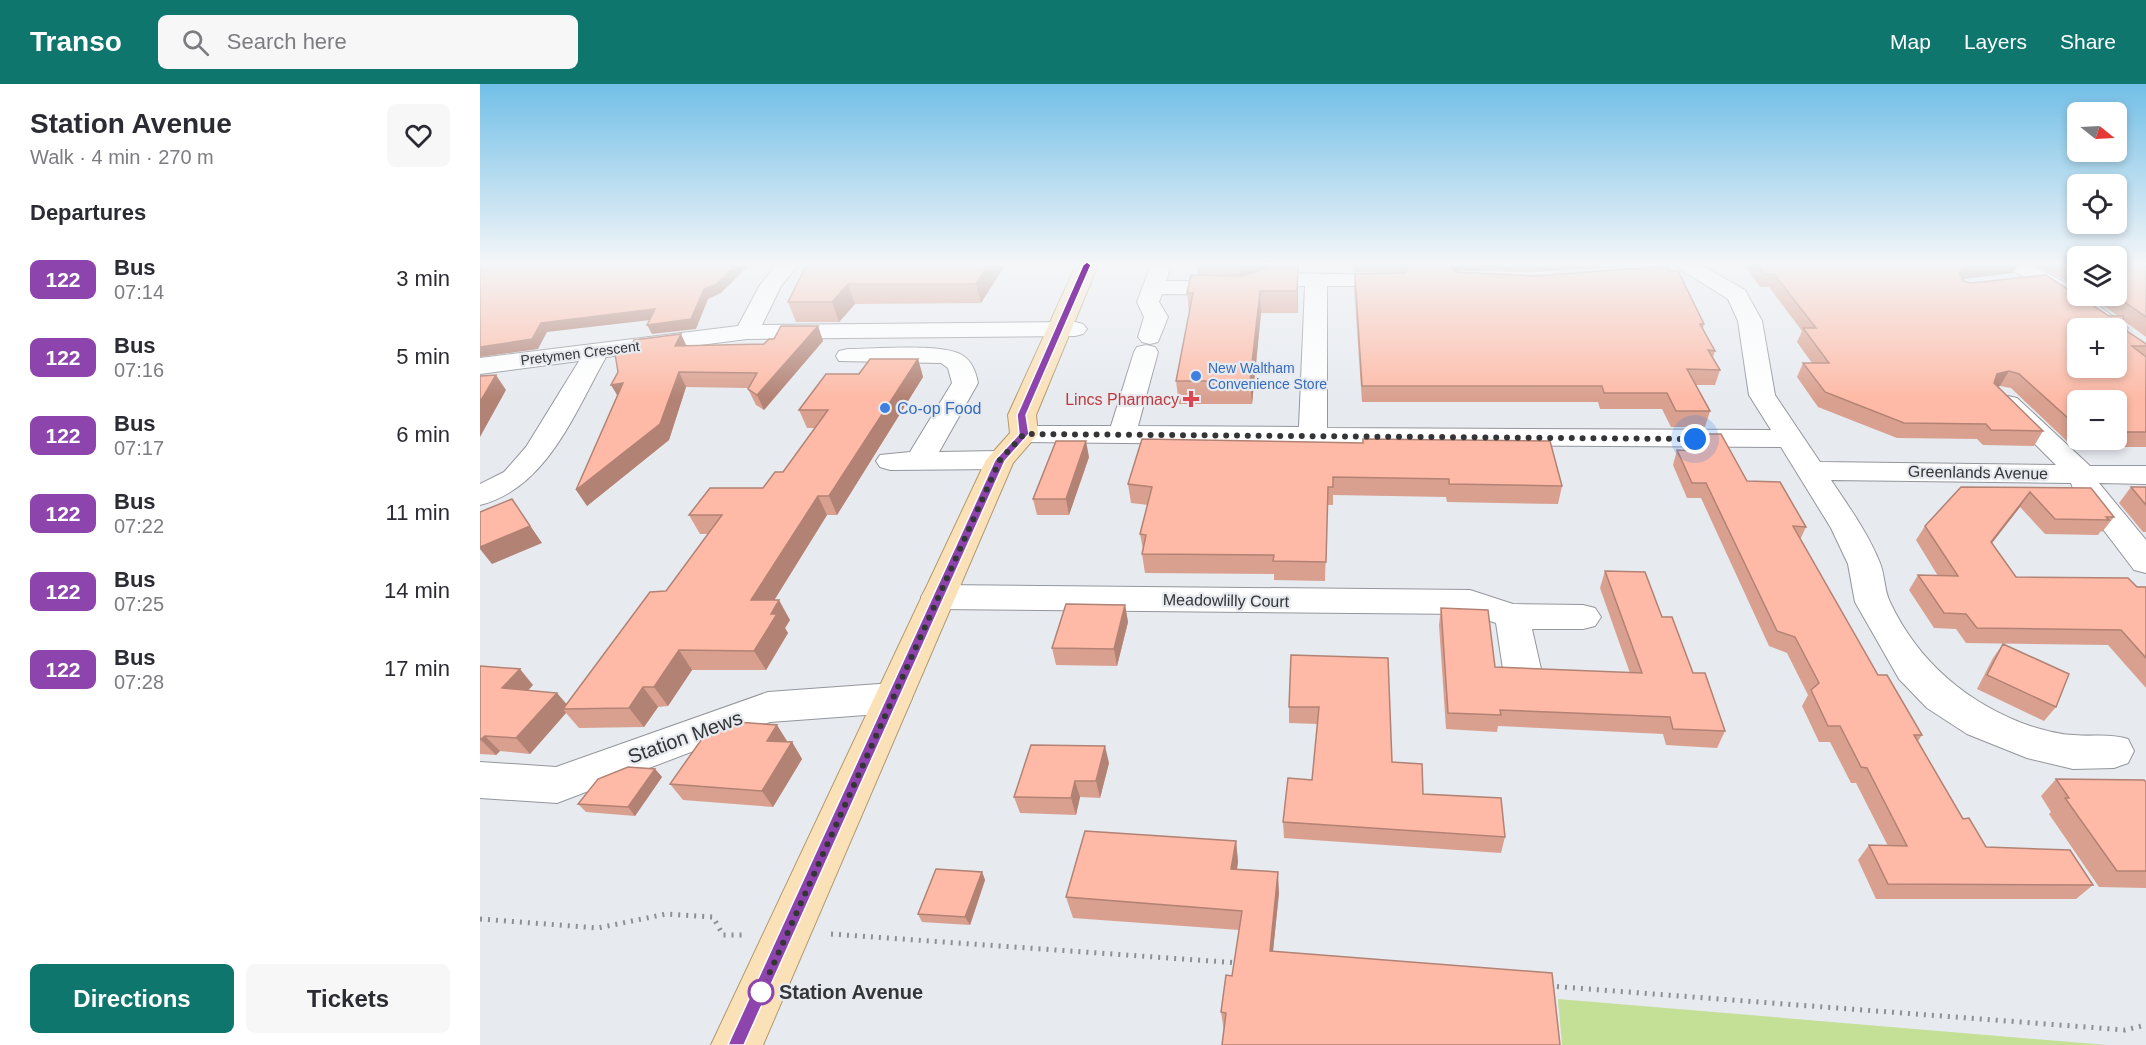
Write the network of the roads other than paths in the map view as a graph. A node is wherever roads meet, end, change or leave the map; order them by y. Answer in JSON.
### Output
{"nodes":[{"id":1,"x":758,"y":310,"type":"edge"},
{"id":2,"x":1072,"y":310,"type":"edge"},
{"id":3,"x":1152,"y":310,"type":"edge"},
{"id":4,"x":1315,"y":310,"type":"edge"},
{"id":5,"x":1744,"y":310,"type":"edge"},
{"id":6,"x":1066,"y":329,"type":"junction"},
{"id":7,"x":868,"y":331,"type":"junction"},
{"id":8,"x":747,"y":332,"type":"junction"},
{"id":9,"x":597,"y":351,"type":"junction"},
{"id":10,"x":480,"y":366,"type":"edge"},
{"id":11,"x":2000,"y":396,"type":"edge"},
{"id":12,"x":1024,"y":434,"type":"junction"},
{"id":13,"x":1122,"y":435,"type":"junction"},
{"id":14,"x":1313,"y":436,"type":"junction"},
{"id":15,"x":1791,"y":440,"type":"junction"},
{"id":16,"x":919,"y":460,"type":"junction"},
{"id":17,"x":1000,"y":460,"type":"junction"},
{"id":18,"x":890,"y":461,"type":"dead end"},
{"id":19,"x":1810,"y":471,"type":"junction"},
{"id":20,"x":2079,"y":474,"type":"junction"},
{"id":21,"x":2146,"y":475,"type":"edge"},
{"id":22,"x":480,"y":496,"type":"edge"},
{"id":23,"x":2146,"y":562,"type":"edge"},
{"id":24,"x":938,"y":597,"type":"junction"},
{"id":25,"x":1512,"y":616,"type":"junction"},
{"id":26,"x":1583,"y":617,"type":"dead end"},
{"id":27,"x":1522,"y":669,"type":"edge"},
{"id":28,"x":893,"y":698,"type":"junction"},
{"id":29,"x":2114,"y":751,"type":"dead end"},
{"id":30,"x":480,"y":780,"type":"edge"},
{"id":31,"x":737,"y":1045,"type":"edge"}],
"edges":[{"from":1,"to":8,"type":"street"},
{"from":2,"to":6,"type":"main road"},
{"from":3,"to":13,"type":"street"},
{"from":4,"to":14,"type":"street"},
{"from":5,"to":15,"type":"street"},
{"from":6,"to":7,"type":"street","name":"Pretymen Crescent"},
{"from":6,"to":12,"type":"main road"},
{"from":7,"to":8,"type":"street","name":"Pretymen Crescent"},
{"from":7,"to":16,"type":"street"},
{"from":8,"to":9,"type":"street","name":"Pretymen Crescent"},
{"from":9,"to":10,"type":"street","name":"Pretymen Crescent"},
{"from":9,"to":22,"type":"street"},
{"from":11,"to":20,"type":"street"},
{"from":12,"to":13,"type":"street"},
{"from":12,"to":17,"type":"main road"},
{"from":13,"to":14,"type":"street"},
{"from":14,"to":15,"type":"street"},
{"from":15,"to":19,"type":"street"},
{"from":16,"to":17,"type":"street"},
{"from":16,"to":18,"type":"street"},
{"from":17,"to":24,"type":"main road"},
{"from":19,"to":20,"type":"street","name":"Greenlands Avenue"},
{"from":19,"to":29,"type":"street"},
{"from":20,"to":21,"type":"street","name":"Greenlands Avenue"},
{"from":20,"to":23,"type":"street"},
{"from":24,"to":25,"type":"street","name":"Meadowlilly Court"},
{"from":24,"to":28,"type":"main road"},
{"from":25,"to":26,"type":"street","name":"Meadowlilly Court"},
{"from":25,"to":27,"type":"street"},
{"from":28,"to":30,"type":"street","name":"Station Mews"},
{"from":28,"to":31,"type":"main road"}]}
